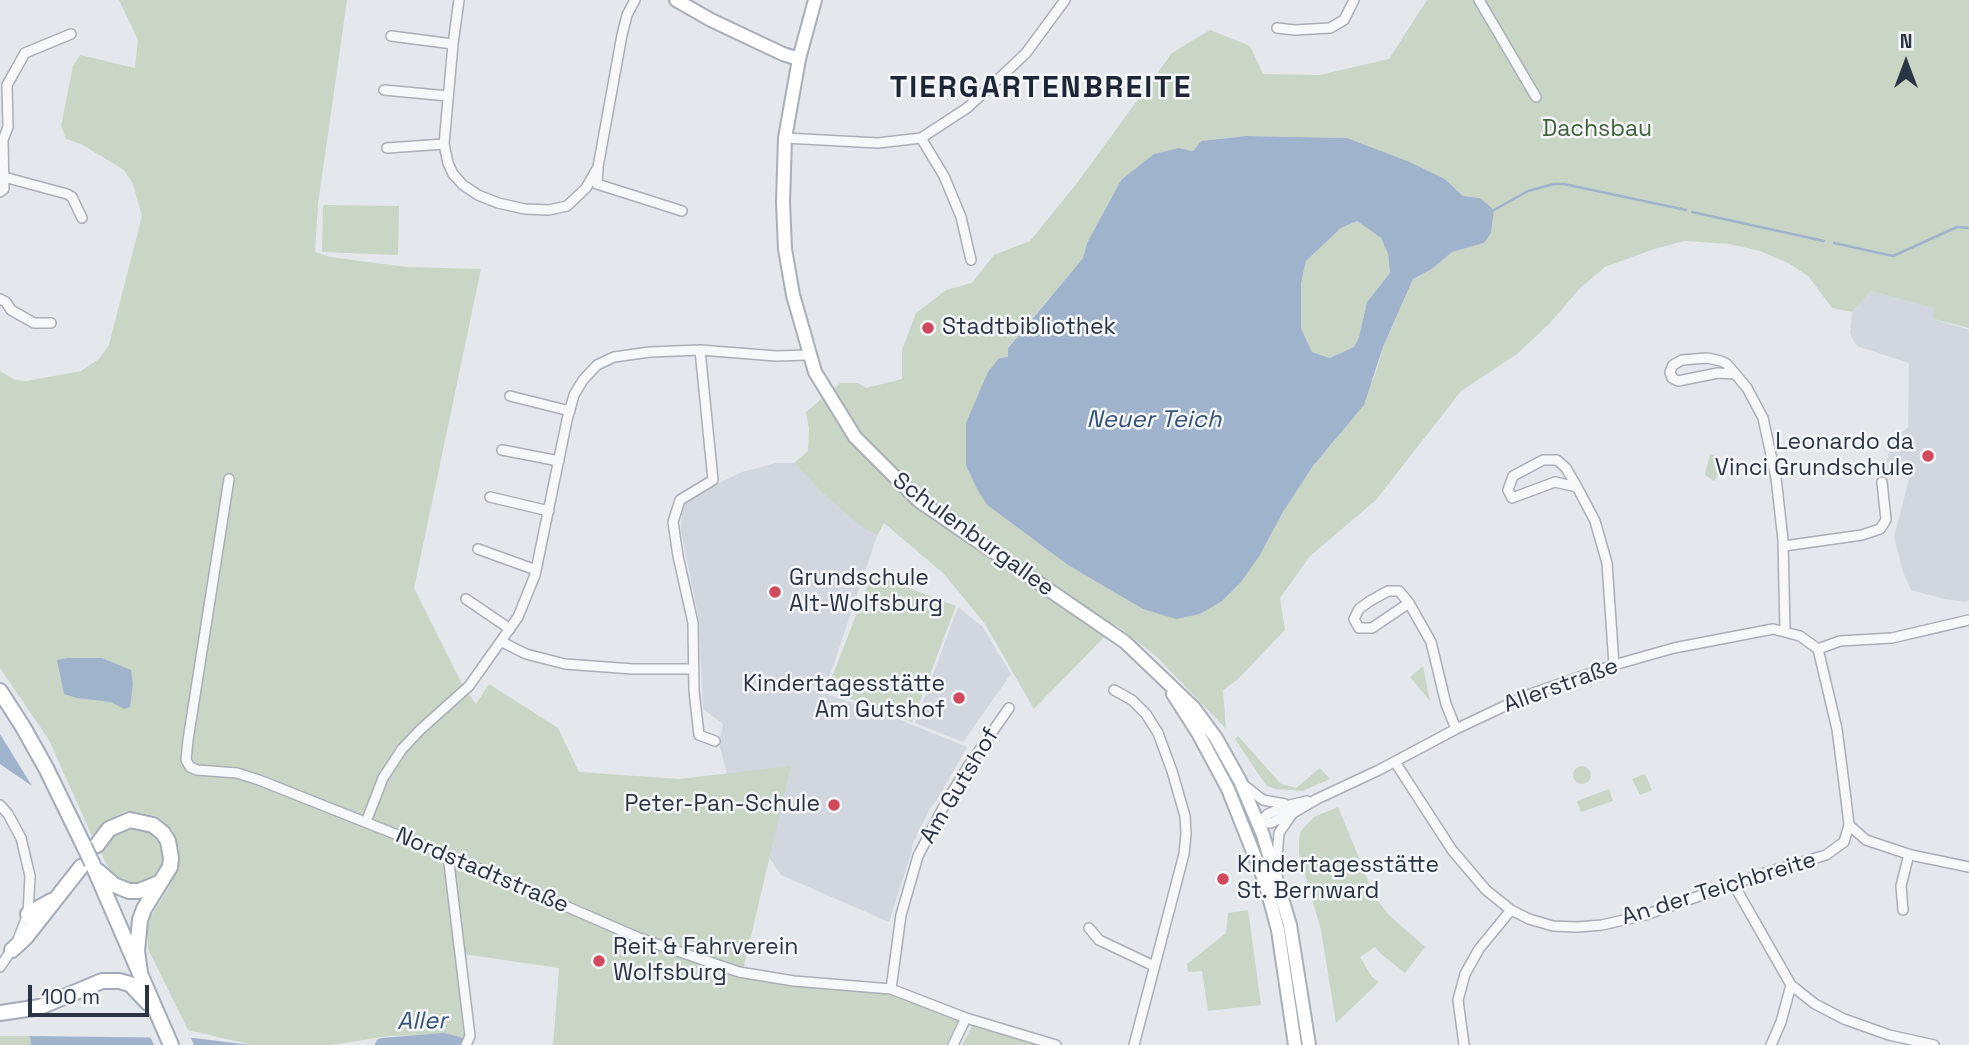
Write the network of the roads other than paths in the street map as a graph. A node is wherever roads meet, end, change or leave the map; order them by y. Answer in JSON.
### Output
{"nodes":[{"id":1,"x":459,"y":0,"type":"edge"},
{"id":2,"x":635,"y":0,"type":"edge"},
{"id":3,"x":676,"y":0,"type":"edge"},
{"id":4,"x":815,"y":0,"type":"edge"},
{"id":5,"x":1065,"y":0,"type":"edge"},
{"id":6,"x":1354,"y":0,"type":"edge"},
{"id":7,"x":1479,"y":0,"type":"edge"},
{"id":8,"x":1277,"y":28,"type":"dead end"},
{"id":9,"x":71,"y":34,"type":"dead end"},
{"id":10,"x":391,"y":36,"type":"dead end"},
{"id":11,"x":453,"y":44,"type":"junction"},
{"id":12,"x":799,"y":59,"type":"junction"},
{"id":13,"x":4,"y":84,"type":"edge"},
{"id":14,"x":384,"y":90,"type":"dead end"},
{"id":15,"x":448,"y":96,"type":"junction"},
{"id":16,"x":1536,"y":97,"type":"dead end"},
{"id":17,"x":785,"y":138,"type":"junction"},
{"id":18,"x":921,"y":138,"type":"junction"},
{"id":19,"x":444,"y":144,"type":"junction"},
{"id":20,"x":387,"y":148,"type":"dead end"},
{"id":21,"x":598,"y":167,"type":"junction"},
{"id":22,"x":4,"y":177,"type":"junction"},
{"id":23,"x":0,"y":192,"type":"edge"},
{"id":24,"x":682,"y":211,"type":"dead end"},
{"id":25,"x":82,"y":218,"type":"dead end"},
{"id":26,"x":971,"y":260,"type":"dead end"},
{"id":27,"x":0,"y":299,"type":"edge"},
{"id":28,"x":51,"y":323,"type":"dead end"},
{"id":29,"x":700,"y":350,"type":"junction"},
{"id":30,"x":809,"y":355,"type":"junction"},
{"id":31,"x":1734,"y":374,"type":"junction"},
{"id":32,"x":510,"y":396,"type":"dead end"},
{"id":33,"x":570,"y":411,"type":"junction"},
{"id":34,"x":502,"y":450,"type":"dead end"},
{"id":35,"x":559,"y":461,"type":"junction"},
{"id":36,"x":229,"y":479,"type":"dead end"},
{"id":37,"x":1882,"y":482,"type":"dead end"},
{"id":38,"x":1577,"y":487,"type":"junction"},
{"id":39,"x":490,"y":497,"type":"dead end"},
{"id":40,"x":550,"y":511,"type":"junction"},
{"id":41,"x":1784,"y":546,"type":"junction"},
{"id":42,"x":478,"y":550,"type":"dead end"},
{"id":43,"x":536,"y":570,"type":"junction"},
{"id":44,"x":466,"y":599,"type":"dead end"},
{"id":45,"x":1409,"y":603,"type":"junction"},
{"id":46,"x":1965,"y":621,"type":"edge"},
{"id":47,"x":510,"y":629,"type":"junction"},
{"id":48,"x":1785,"y":631,"type":"junction"},
{"id":49,"x":502,"y":642,"type":"junction"},
{"id":50,"x":1818,"y":649,"type":"junction"},
{"id":51,"x":1614,"y":665,"type":"junction"},
{"id":52,"x":693,"y":669,"type":"junction"},
{"id":53,"x":1159,"y":673,"type":"junction"},
{"id":54,"x":1114,"y":690,"type":"dead end"},
{"id":55,"x":0,"y":691,"type":"edge"},
{"id":56,"x":1009,"y":708,"type":"dead end"},
{"id":57,"x":1456,"y":730,"type":"junction"},
{"id":58,"x":715,"y":741,"type":"dead end"},
{"id":59,"x":1395,"y":762,"type":"junction"},
{"id":60,"x":1240,"y":781,"type":"junction"},
{"id":61,"x":0,"y":805,"type":"edge"},
{"id":62,"x":1292,"y":809,"type":"junction"},
{"id":63,"x":366,"y":822,"type":"junction"},
{"id":64,"x":1259,"y":823,"type":"junction"},
{"id":65,"x":1849,"y":825,"type":"junction"},
{"id":66,"x":1245,"y":828,"type":"junction"},
{"id":67,"x":91,"y":846,"type":"junction"},
{"id":68,"x":1909,"y":854,"type":"junction"},
{"id":69,"x":448,"y":855,"type":"junction"},
{"id":70,"x":86,"y":865,"type":"junction"},
{"id":71,"x":1969,"y":867,"type":"edge"},
{"id":72,"x":1276,"y":873,"type":"junction"},
{"id":73,"x":159,"y":883,"type":"junction"},
{"id":74,"x":1734,"y":885,"type":"junction"},
{"id":75,"x":62,"y":890,"type":"junction"},
{"id":76,"x":1511,"y":910,"type":"junction"},
{"id":77,"x":1903,"y":910,"type":"dead end"},
{"id":78,"x":28,"y":914,"type":"junction"},
{"id":79,"x":1089,"y":928,"type":"dead end"},
{"id":80,"x":12,"y":950,"type":"junction"},
{"id":81,"x":1154,"y":966,"type":"junction"},
{"id":82,"x":0,"y":967,"type":"edge"},
{"id":83,"x":141,"y":973,"type":"junction"},
{"id":84,"x":1791,"y":985,"type":"junction"},
{"id":85,"x":891,"y":989,"type":"junction"},
{"id":86,"x":0,"y":1013,"type":"edge"},
{"id":87,"x":158,"y":1014,"type":"junction"},
{"id":88,"x":966,"y":1018,"type":"junction"},
{"id":89,"x":468,"y":1040,"type":"edge"},
{"id":90,"x":171,"y":1045,"type":"edge"},
{"id":91,"x":953,"y":1045,"type":"edge"},
{"id":92,"x":1056,"y":1045,"type":"edge"},
{"id":93,"x":1134,"y":1045,"type":"edge"},
{"id":94,"x":1295,"y":1045,"type":"edge"},
{"id":95,"x":1309,"y":1045,"type":"edge"},
{"id":96,"x":1464,"y":1045,"type":"edge"},
{"id":97,"x":1771,"y":1045,"type":"edge"},
{"id":98,"x":1934,"y":1045,"type":"edge"}],
"edges":[{"from":1,"to":11,"type":"street"},
{"from":2,"to":21,"type":"street"},
{"from":3,"to":12,"type":"street"},
{"from":4,"to":12,"type":"street","name":"Schulenburgallee"},
{"from":5,"to":18,"type":"street"},
{"from":6,"to":8,"type":"street"},
{"from":7,"to":16,"type":"street"},
{"from":9,"to":13,"type":"street"},
{"from":10,"to":11,"type":"street"},
{"from":11,"to":15,"type":"street"},
{"from":12,"to":17,"type":"street","name":"Schulenburgallee"},
{"from":13,"to":22,"type":"street"},
{"from":14,"to":15,"type":"street"},
{"from":15,"to":19,"type":"street"},
{"from":17,"to":18,"type":"street"},
{"from":17,"to":30,"type":"street","name":"Schulenburgallee"},
{"from":18,"to":26,"type":"street"},
{"from":19,"to":20,"type":"street"},
{"from":19,"to":21,"type":"street"},
{"from":21,"to":24,"type":"street"},
{"from":22,"to":23,"type":"street"},
{"from":22,"to":25,"type":"street"},
{"from":27,"to":28,"type":"street"},
{"from":29,"to":30,"type":"street"},
{"from":29,"to":33,"type":"street"},
{"from":29,"to":52,"type":"street"},
{"from":30,"to":53,"type":"street","name":"Schulenburgallee"},
{"from":31,"to":31,"type":"street"},
{"from":31,"to":41,"type":"street"},
{"from":32,"to":33,"type":"street"},
{"from":33,"to":35,"type":"street"},
{"from":34,"to":35,"type":"street"},
{"from":35,"to":40,"type":"street"},
{"from":36,"to":63,"type":"street","name":"Nordstadtstraße"},
{"from":37,"to":41,"type":"street"},
{"from":38,"to":38,"type":"street"},
{"from":38,"to":51,"type":"street"},
{"from":39,"to":40,"type":"street"},
{"from":40,"to":43,"type":"street"},
{"from":41,"to":48,"type":"street"},
{"from":42,"to":43,"type":"street"},
{"from":43,"to":47,"type":"street"},
{"from":44,"to":47,"type":"street"},
{"from":45,"to":45,"type":"street"},
{"from":45,"to":57,"type":"street"},
{"from":46,"to":50,"type":"street"},
{"from":47,"to":49,"type":"street"},
{"from":48,"to":50,"type":"street"},
{"from":48,"to":51,"type":"street","name":"Allerstraße"},
{"from":49,"to":52,"type":"street"},
{"from":49,"to":63,"type":"street"},
{"from":50,"to":65,"type":"street"},
{"from":51,"to":57,"type":"street","name":"Allerstraße"},
{"from":52,"to":58,"type":"street"},
{"from":53,"to":60,"type":"street","name":"Schulenburgallee"},
{"from":53,"to":66,"type":"street","name":"Schulenburgallee"},
{"from":54,"to":81,"type":"street"},
{"from":55,"to":67,"type":"main road"},
{"from":56,"to":85,"type":"street","name":"Am Gutshof"},
{"from":57,"to":59,"type":"street","name":"Allerstraße"},
{"from":59,"to":62,"type":"street","name":"Allerstraße"},
{"from":59,"to":76,"type":"street","name":"An der Teichbreite"},
{"from":60,"to":62,"type":"street"},
{"from":60,"to":64,"type":"street","name":"Schulenburgallee"},
{"from":61,"to":78,"type":"street"},
{"from":62,"to":64,"type":"street","name":"Allerstraße"},
{"from":62,"to":72,"type":"street"},
{"from":63,"to":69,"type":"street","name":"Nordstadtstraße"},
{"from":64,"to":66,"type":"street"},
{"from":64,"to":72,"type":"street","name":"Schulenburgallee"},
{"from":65,"to":68,"type":"street"},
{"from":65,"to":74,"type":"street","name":"An der Teichbreite"},
{"from":66,"to":94,"type":"street","name":"Schulenburgallee"},
{"from":67,"to":70,"type":"main road","bridge":true},
{"from":67,"to":73,"type":"main road"},
{"from":68,"to":71,"type":"street"},
{"from":68,"to":77,"type":"street"},
{"from":69,"to":85,"type":"street","name":"Nordstadtstraße"},
{"from":69,"to":89,"type":"street"},
{"from":70,"to":73,"type":"main road"},
{"from":70,"to":75,"type":"main road"},
{"from":70,"to":83,"type":"main road"},
{"from":72,"to":95,"type":"street","name":"Schulenburgallee"},
{"from":73,"to":83,"type":"main road"},
{"from":74,"to":76,"type":"street","name":"An der Teichbreite"},
{"from":74,"to":84,"type":"street"},
{"from":75,"to":78,"type":"main road"},
{"from":75,"to":80,"type":"main road"},
{"from":76,"to":96,"type":"street"},
{"from":78,"to":80,"type":"street"},
{"from":79,"to":81,"type":"street"},
{"from":80,"to":82,"type":"street"},
{"from":81,"to":93,"type":"street"},
{"from":83,"to":87,"type":"main road"},
{"from":84,"to":97,"type":"street"},
{"from":84,"to":98,"type":"street"},
{"from":85,"to":88,"type":"street","name":"Nordstadtstraße"},
{"from":86,"to":87,"type":"main road"},
{"from":87,"to":90,"type":"main road"},
{"from":88,"to":91,"type":"street"},
{"from":88,"to":92,"type":"street","name":"Nordstadtstraße"}]}
